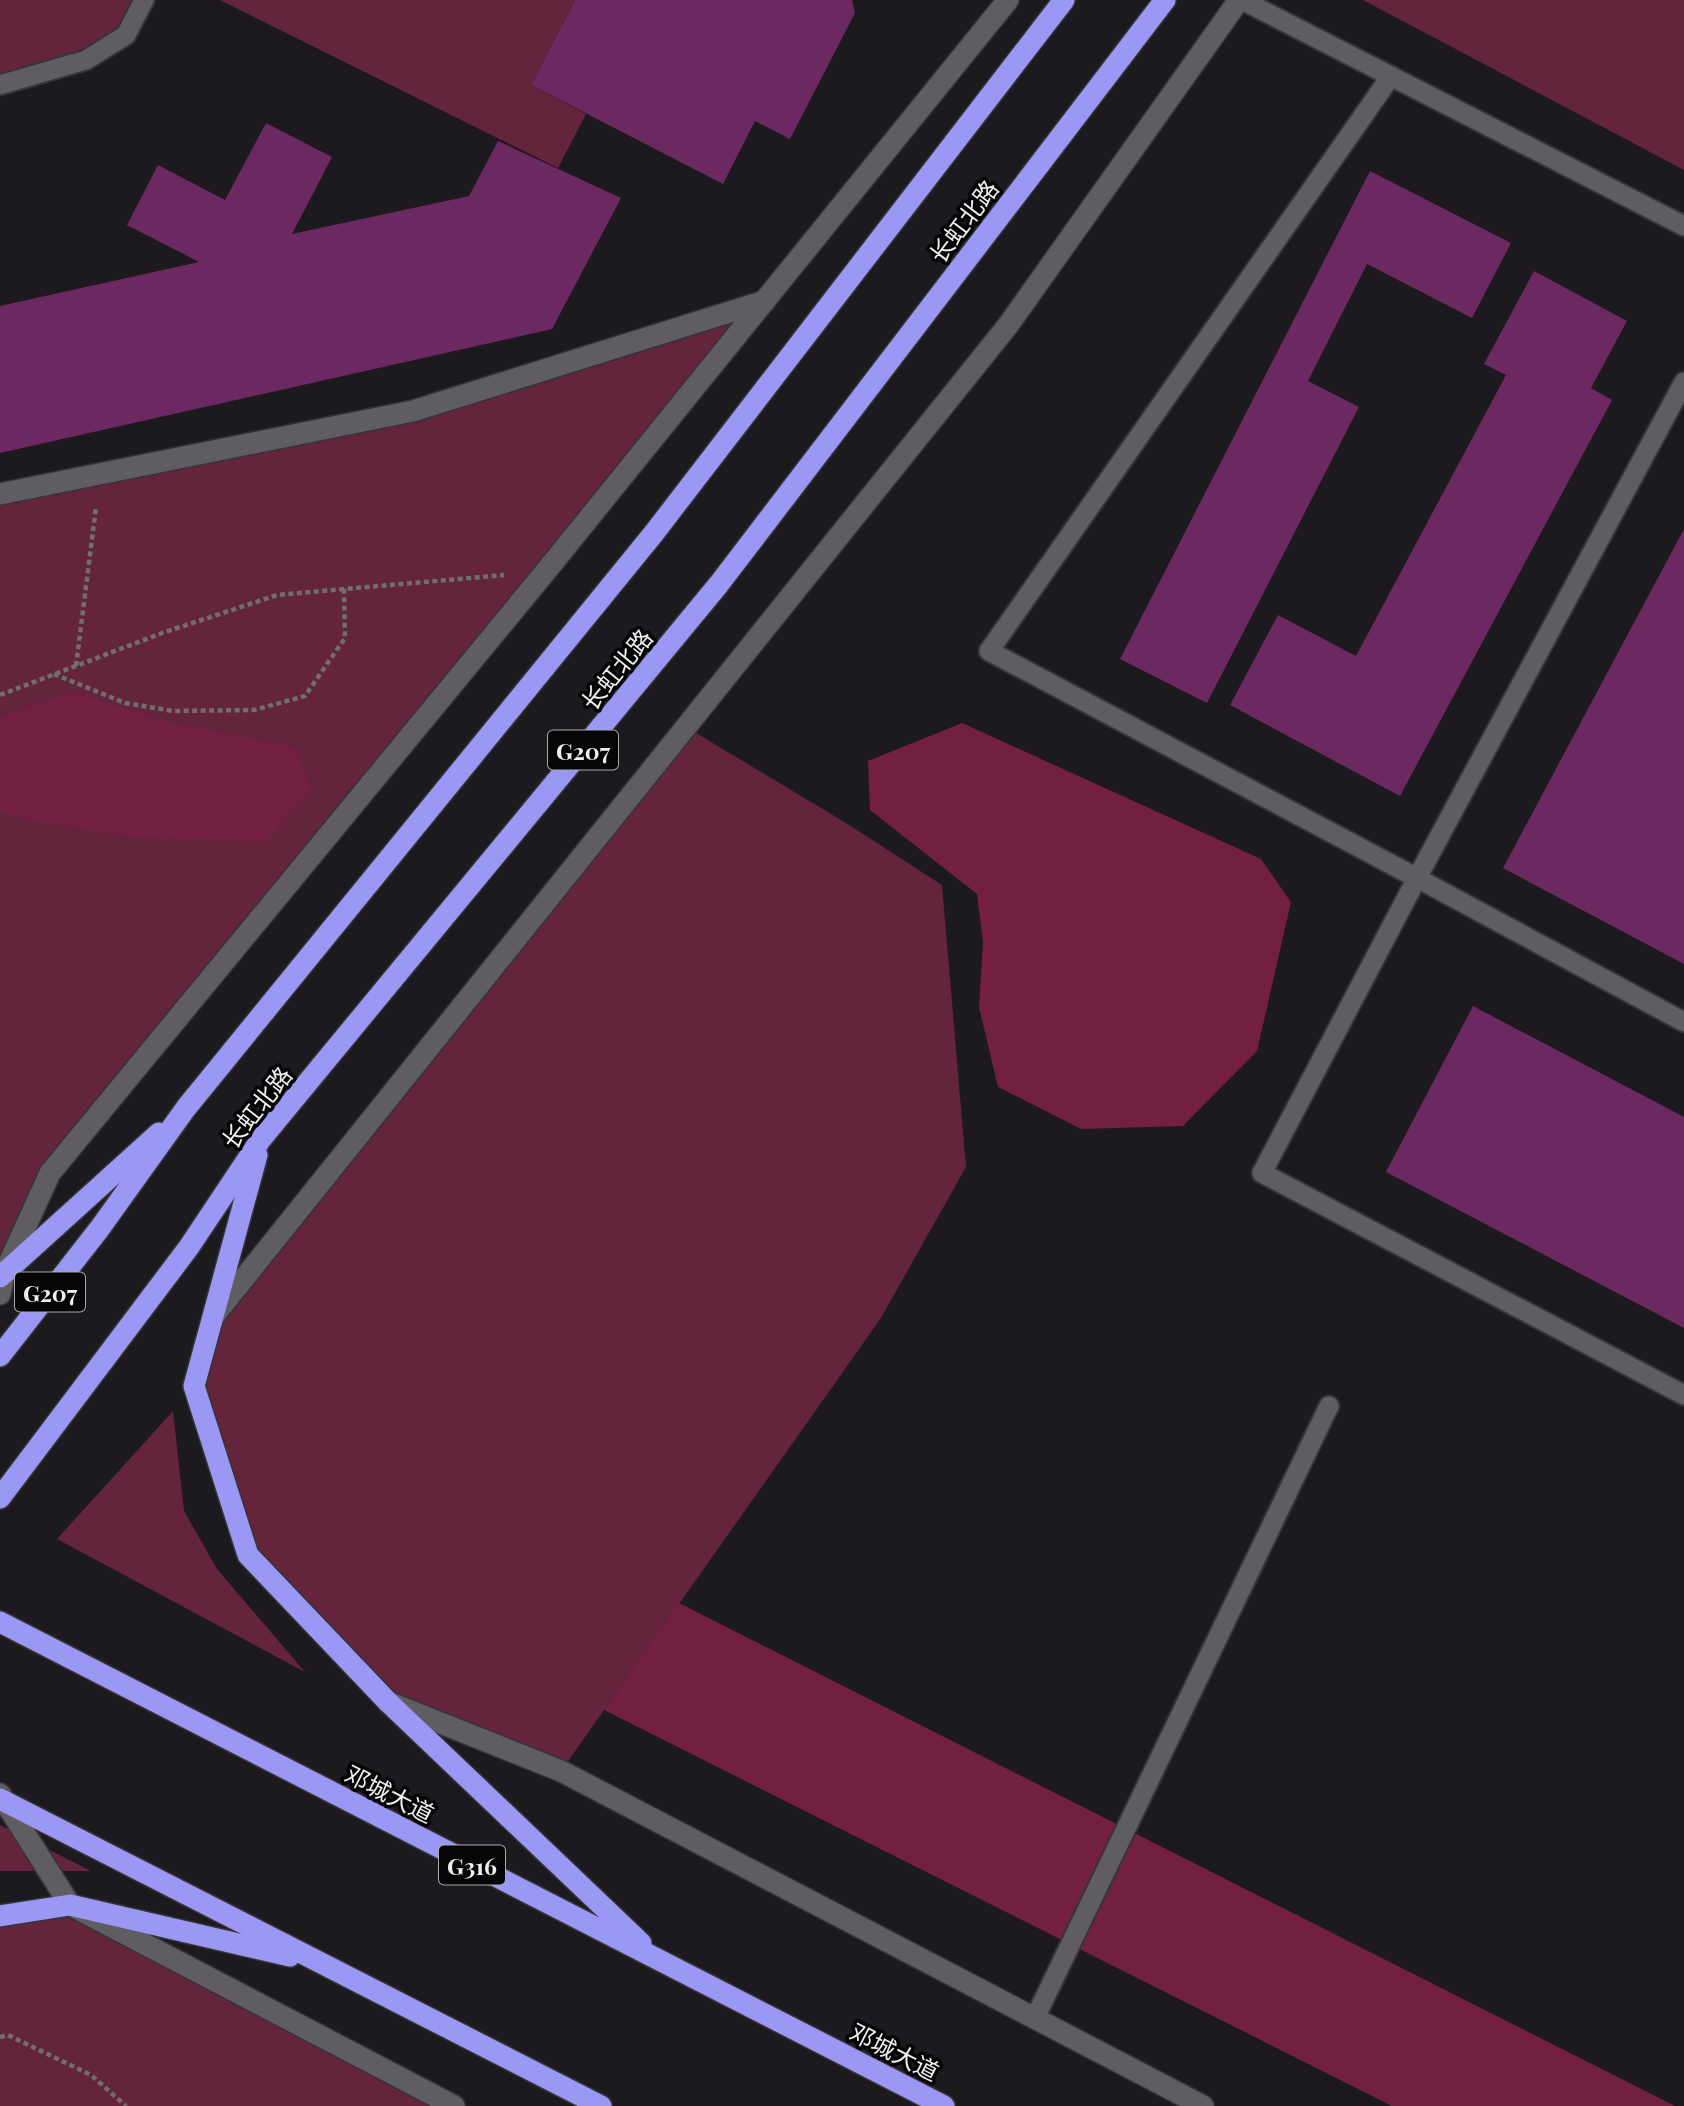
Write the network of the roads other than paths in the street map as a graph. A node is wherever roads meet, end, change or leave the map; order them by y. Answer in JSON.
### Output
{"nodes":[{"id":1,"x":144,"y":0,"type":"edge"},
{"id":2,"x":1008,"y":0,"type":"edge"},
{"id":3,"x":1064,"y":0,"type":"edge"},
{"id":4,"x":1165,"y":0,"type":"edge"},
{"id":5,"x":1241,"y":0,"type":"edge"},
{"id":6,"x":1391,"y":76,"type":"junction"},
{"id":7,"x":0,"y":85,"type":"edge"},
{"id":8,"x":1684,"y":226,"type":"edge"},
{"id":9,"x":765,"y":301,"type":"junction"},
{"id":10,"x":1684,"y":382,"type":"edge"},
{"id":11,"x":0,"y":494,"type":"edge"},
{"id":12,"x":1417,"y":878,"type":"junction"},
{"id":13,"x":1684,"y":1023,"type":"edge"},
{"id":14,"x":186,"y":1108,"type":"junction"},
{"id":15,"x":261,"y":1139,"type":"junction"},
{"id":16,"x":2,"y":1282,"type":"edge"},
{"id":17,"x":213,"y":1317,"type":"junction"},
{"id":18,"x":0,"y":1356,"type":"edge"},
{"id":19,"x":1684,"y":1395,"type":"edge"},
{"id":20,"x":1329,"y":1406,"type":"dead end"},
{"id":21,"x":0,"y":1498,"type":"edge"},
{"id":22,"x":0,"y":1622,"type":"edge"},
{"id":23,"x":388,"y":1702,"type":"junction"},
{"id":24,"x":0,"y":1797,"type":"edge"},
{"id":25,"x":70,"y":1905,"type":"junction"},
{"id":26,"x":0,"y":1916,"type":"edge"},
{"id":27,"x":657,"y":1959,"type":"junction"},
{"id":28,"x":322,"y":1964,"type":"junction"},
{"id":29,"x":1035,"y":2018,"type":"junction"},
{"id":30,"x":454,"y":2106,"type":"edge"},
{"id":31,"x":601,"y":2106,"type":"edge"},
{"id":32,"x":944,"y":2106,"type":"edge"},
{"id":33,"x":1203,"y":2106,"type":"edge"}],
"edges":[{"from":1,"to":7,"type":"lane"},
{"from":2,"to":9,"type":"street"},
{"from":3,"to":14,"type":"highway","number":"G207"},
{"from":4,"to":15,"type":"highway","name":"长虹北路","number":"G207"},
{"from":5,"to":6,"type":"lane"},
{"from":5,"to":17,"type":"street"},
{"from":6,"to":8,"type":"lane"},
{"from":6,"to":12,"type":"lane"},
{"from":9,"to":11,"type":"street"},
{"from":9,"to":16,"type":"street"},
{"from":10,"to":12,"type":"lane"},
{"from":12,"to":13,"type":"lane"},
{"from":12,"to":19,"type":"lane"},
{"from":14,"to":16,"type":"highway"},
{"from":14,"to":18,"type":"highway","number":"G207"},
{"from":15,"to":17,"type":"highway"},
{"from":15,"to":21,"type":"highway","name":"长虹北路","number":"G207"},
{"from":17,"to":23,"type":"highway"},
{"from":20,"to":29,"type":"lane"},
{"from":22,"to":27,"type":"highway","name":"邓城大道","number":"G316"},
{"from":23,"to":27,"type":"highway"},
{"from":23,"to":29,"type":"street"},
{"from":24,"to":25,"type":"street"},
{"from":24,"to":28,"type":"highway"},
{"from":25,"to":26,"type":"highway"},
{"from":25,"to":28,"type":"highway"},
{"from":25,"to":30,"type":"street"},
{"from":27,"to":32,"type":"highway","name":"邓城大道","number":"G316"},
{"from":28,"to":31,"type":"highway"},
{"from":29,"to":33,"type":"street"}]}
